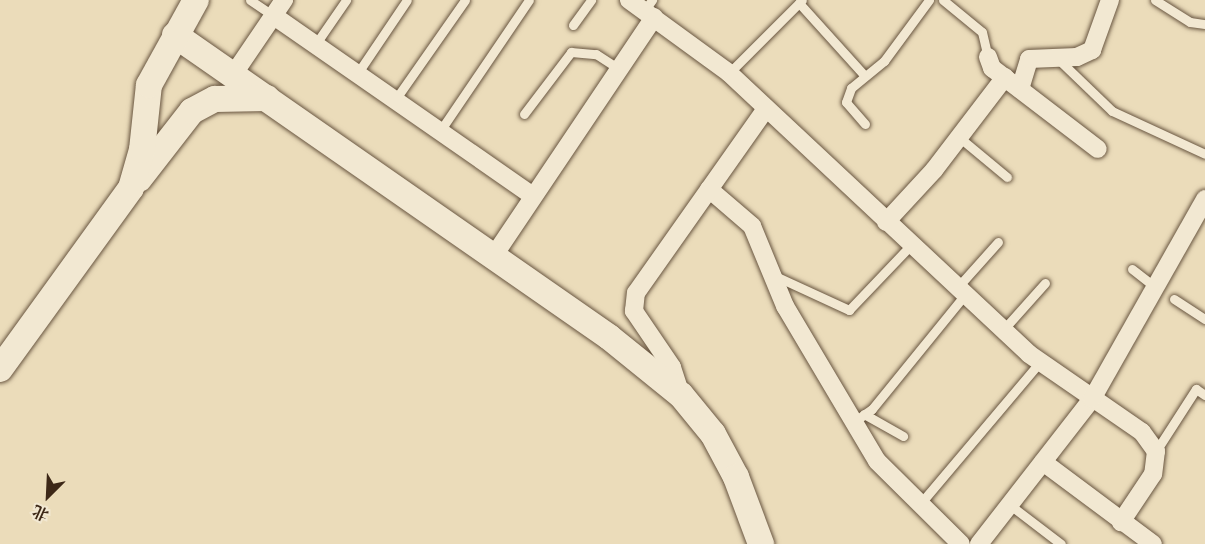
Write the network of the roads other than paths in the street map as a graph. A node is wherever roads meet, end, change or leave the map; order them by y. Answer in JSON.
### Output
{"nodes":[{"id":1,"x":196,"y":0,"type":"edge"},
{"id":2,"x":250,"y":0,"type":"edge"},
{"id":3,"x":284,"y":0,"type":"edge"},
{"id":4,"x":346,"y":0,"type":"edge"},
{"id":5,"x":407,"y":0,"type":"edge"},
{"id":6,"x":465,"y":0,"type":"edge"},
{"id":7,"x":529,"y":0,"type":"edge"},
{"id":8,"x":591,"y":0,"type":"edge"},
{"id":9,"x":629,"y":0,"type":"edge"},
{"id":10,"x":929,"y":0,"type":"edge"},
{"id":11,"x":943,"y":0,"type":"edge"},
{"id":12,"x":1110,"y":0,"type":"edge"},
{"id":13,"x":1155,"y":0,"type":"edge"},
{"id":14,"x":800,"y":1,"type":"edge"},
{"id":15,"x":650,"y":9,"type":"edge"},
{"id":16,"x":273,"y":16,"type":"junction"},
{"id":17,"x":1205,"y":24,"type":"edge"},
{"id":18,"x":573,"y":25,"type":"dead end"},
{"id":19,"x":175,"y":35,"type":"junction"},
{"id":20,"x":315,"y":45,"type":"junction"},
{"id":21,"x":988,"y":57,"type":"joint"},
{"id":22,"x":1058,"y":59,"type":"junction"},
{"id":23,"x":619,"y":69,"type":"junction"},
{"id":24,"x":729,"y":73,"type":"junction"},
{"id":25,"x":357,"y":74,"type":"junction"},
{"id":26,"x":233,"y":75,"type":"junction"},
{"id":27,"x":864,"y":75,"type":"junction"},
{"id":28,"x":1005,"y":77,"type":"junction"},
{"id":29,"x":1020,"y":89,"type":"junction"},
{"id":30,"x":267,"y":98,"type":"junction"},
{"id":31,"x":395,"y":100,"type":"junction"},
{"id":32,"x":766,"y":109,"type":"junction"},
{"id":33,"x":524,"y":114,"type":"dead end"},
{"id":34,"x":865,"y":124,"type":"dead end"},
{"id":35,"x":440,"y":131,"type":"junction"},
{"id":36,"x":960,"y":138,"type":"junction"},
{"id":37,"x":1098,"y":149,"type":"dead end"},
{"id":38,"x":1205,"y":154,"type":"edge"},
{"id":39,"x":1006,"y":177,"type":"dead end"},
{"id":40,"x":131,"y":188,"type":"junction"},
{"id":41,"x":709,"y":189,"type":"junction"},
{"id":42,"x":533,"y":196,"type":"junction"},
{"id":43,"x":1205,"y":199,"type":"edge"},
{"id":44,"x":886,"y":222,"type":"junction"},
{"id":45,"x":998,"y":242,"type":"dead end"},
{"id":46,"x":910,"y":245,"type":"junction"},
{"id":47,"x":493,"y":257,"type":"junction"},
{"id":48,"x":1132,"y":269,"type":"dead end"},
{"id":49,"x":773,"y":275,"type":"junction"},
{"id":50,"x":1045,"y":283,"type":"dead end"},
{"id":51,"x":1156,"y":288,"type":"junction"},
{"id":52,"x":959,"y":293,"type":"junction"},
{"id":53,"x":1174,"y":299,"type":"dead end"},
{"id":54,"x":1205,"y":319,"type":"edge"},
{"id":55,"x":1002,"y":331,"type":"junction"},
{"id":56,"x":1040,"y":362,"type":"junction"},
{"id":57,"x":0,"y":369,"type":"edge"},
{"id":58,"x":681,"y":394,"type":"junction"},
{"id":59,"x":1205,"y":395,"type":"edge"},
{"id":60,"x":1092,"y":399,"type":"junction"},
{"id":61,"x":858,"y":419,"type":"junction"},
{"id":62,"x":903,"y":436,"type":"dead end"},
{"id":63,"x":1156,"y":451,"type":"junction"},
{"id":64,"x":1043,"y":462,"type":"junction"},
{"id":65,"x":1010,"y":505,"type":"junction"},
{"id":66,"x":919,"y":506,"type":"junction"},
{"id":67,"x":1121,"y":522,"type":"junction"},
{"id":68,"x":761,"y":544,"type":"edge"},
{"id":69,"x":961,"y":544,"type":"edge"},
{"id":70,"x":979,"y":544,"type":"edge"},
{"id":71,"x":1061,"y":544,"type":"edge"},
{"id":72,"x":1153,"y":544,"type":"edge"}],
"edges":[{"from":1,"to":19,"type":"street"},
{"from":2,"to":16,"type":"lane"},
{"from":3,"to":16,"type":"street"},
{"from":4,"to":20,"type":"lane"},
{"from":5,"to":25,"type":"lane"},
{"from":6,"to":31,"type":"lane"},
{"from":7,"to":35,"type":"lane"},
{"from":8,"to":18,"type":"lane"},
{"from":9,"to":15,"type":"street"},
{"from":10,"to":27,"type":"lane"},
{"from":11,"to":21,"type":"lane"},
{"from":12,"to":22,"type":"street"},
{"from":13,"to":17,"type":"lane"},
{"from":14,"to":24,"type":"lane"},
{"from":14,"to":27,"type":"lane"},
{"from":15,"to":23,"type":"street"},
{"from":15,"to":24,"type":"street"},
{"from":16,"to":20,"type":"street"},
{"from":16,"to":26,"type":"street"},
{"from":19,"to":26,"type":"street"},
{"from":19,"to":40,"type":"street"},
{"from":20,"to":25,"type":"street"},
{"from":21,"to":28,"type":"street"},
{"from":22,"to":29,"type":"street"},
{"from":22,"to":38,"type":"lane"},
{"from":23,"to":33,"type":"lane"},
{"from":23,"to":42,"type":"street"},
{"from":24,"to":32,"type":"street"},
{"from":25,"to":31,"type":"street"},
{"from":26,"to":30,"type":"street"},
{"from":27,"to":34,"type":"lane"},
{"from":28,"to":29,"type":"street"},
{"from":28,"to":36,"type":"street"},
{"from":29,"to":37,"type":"street"},
{"from":30,"to":40,"type":"street"},
{"from":30,"to":47,"type":"street"},
{"from":31,"to":35,"type":"street"},
{"from":32,"to":41,"type":"street"},
{"from":32,"to":44,"type":"street"},
{"from":35,"to":42,"type":"street"},
{"from":36,"to":39,"type":"lane"},
{"from":36,"to":44,"type":"street"},
{"from":40,"to":57,"type":"street"},
{"from":41,"to":49,"type":"street"},
{"from":41,"to":58,"type":"street"},
{"from":42,"to":47,"type":"street"},
{"from":43,"to":51,"type":"street"},
{"from":44,"to":46,"type":"street"},
{"from":45,"to":52,"type":"lane"},
{"from":46,"to":49,"type":"lane"},
{"from":46,"to":52,"type":"street"},
{"from":47,"to":58,"type":"street"},
{"from":48,"to":51,"type":"lane"},
{"from":49,"to":61,"type":"street"},
{"from":50,"to":55,"type":"lane"},
{"from":51,"to":60,"type":"street"},
{"from":52,"to":55,"type":"street"},
{"from":52,"to":61,"type":"lane"},
{"from":53,"to":54,"type":"lane"},
{"from":55,"to":56,"type":"street"},
{"from":56,"to":60,"type":"street"},
{"from":56,"to":66,"type":"lane"},
{"from":58,"to":68,"type":"street"},
{"from":59,"to":63,"type":"lane"},
{"from":60,"to":63,"type":"street"},
{"from":60,"to":64,"type":"street"},
{"from":61,"to":62,"type":"lane"},
{"from":61,"to":66,"type":"street"},
{"from":63,"to":67,"type":"street"},
{"from":64,"to":65,"type":"street"},
{"from":64,"to":67,"type":"street"},
{"from":65,"to":70,"type":"street"},
{"from":65,"to":71,"type":"lane"},
{"from":66,"to":69,"type":"street"},
{"from":67,"to":72,"type":"street"}]}
